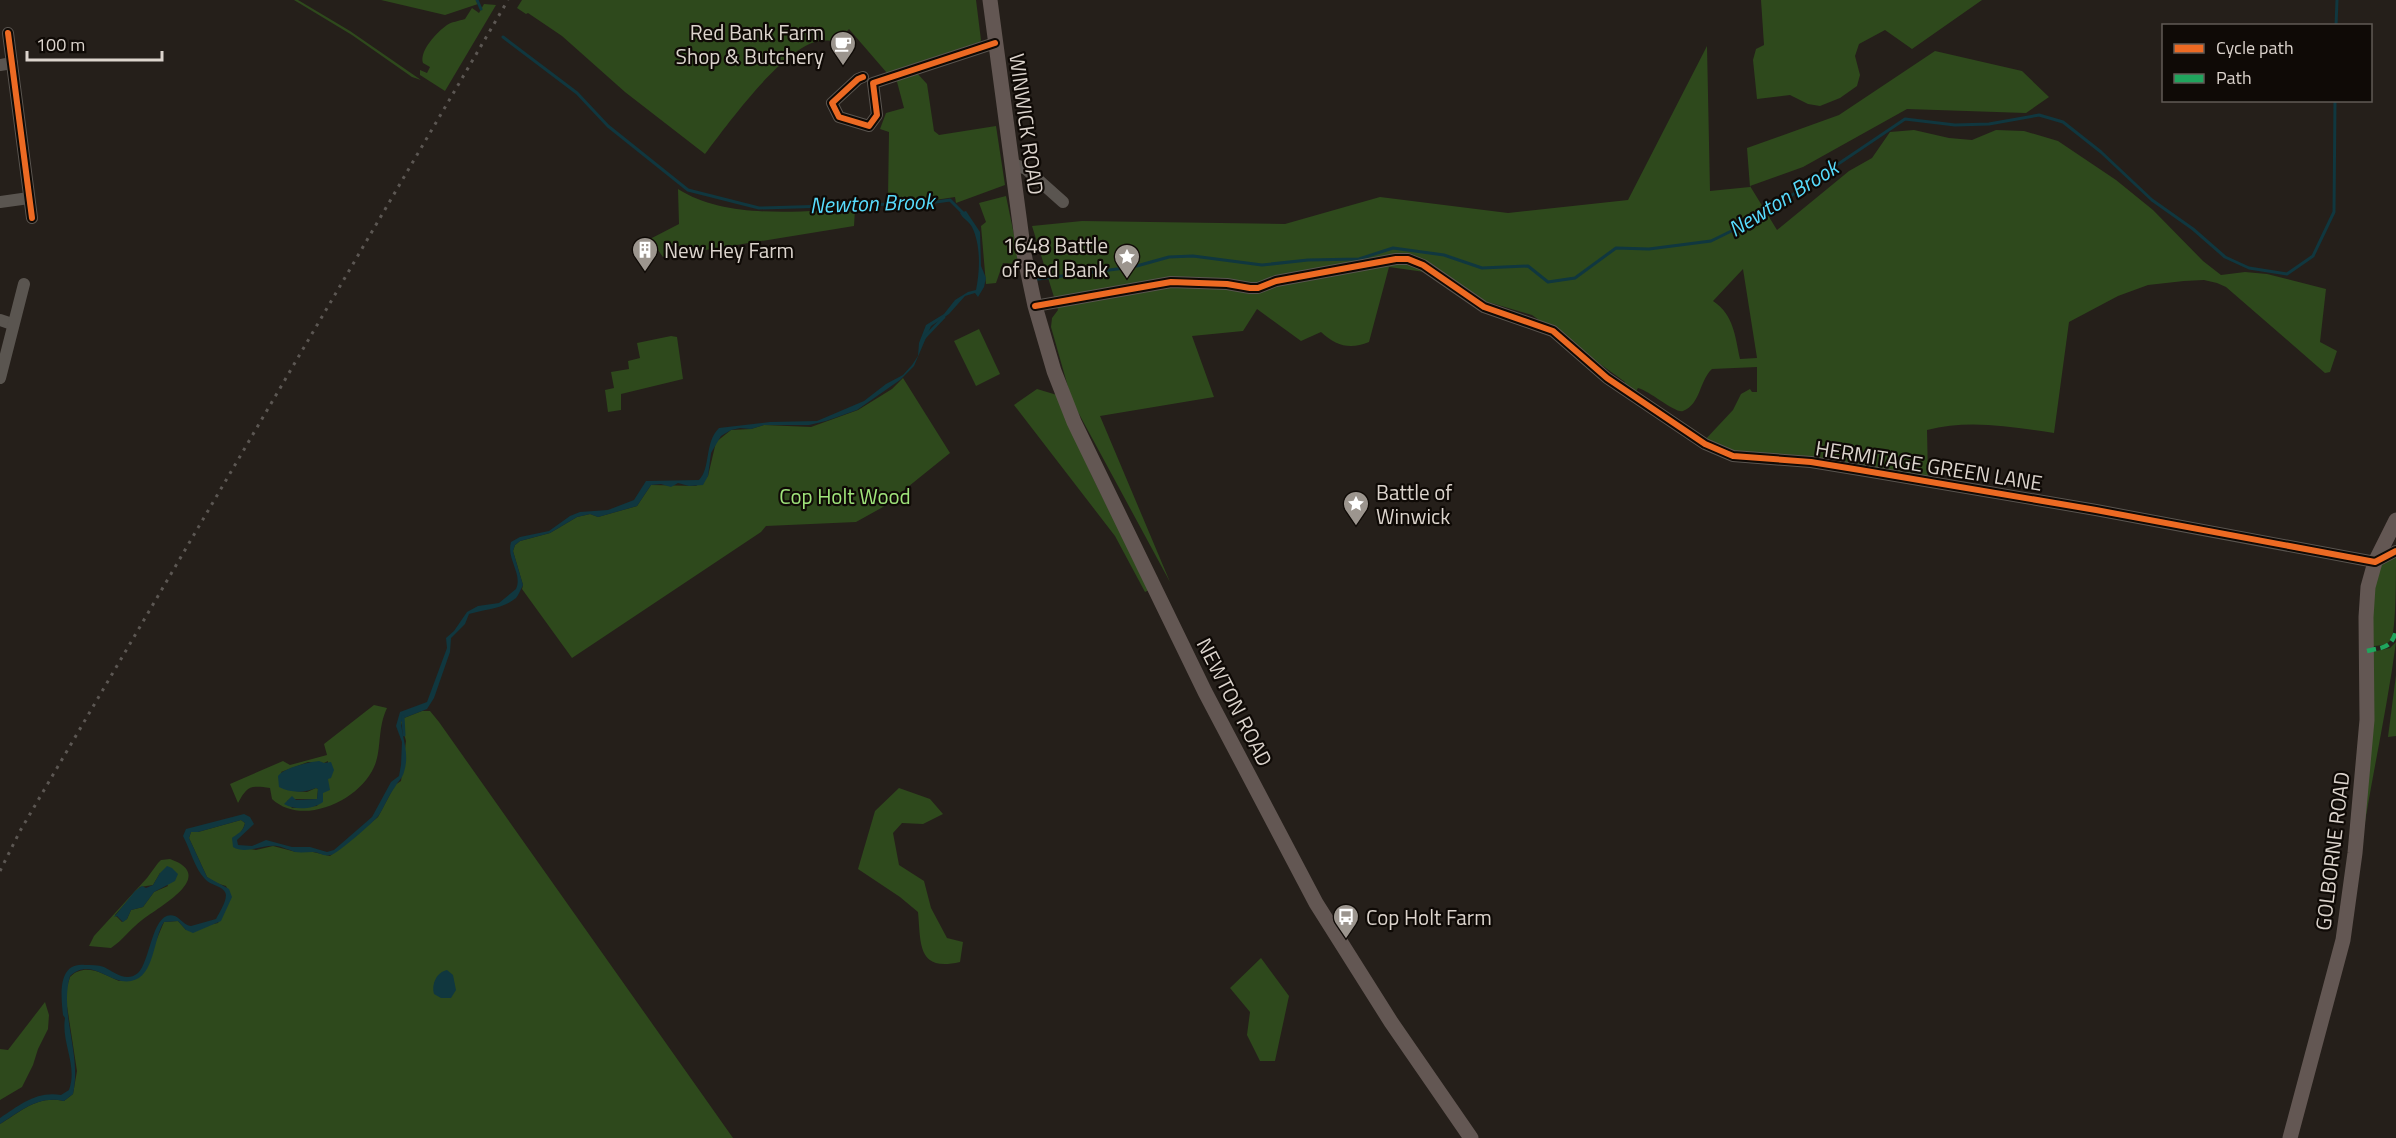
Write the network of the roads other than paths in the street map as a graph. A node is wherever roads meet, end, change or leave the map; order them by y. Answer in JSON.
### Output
{"nodes":[{"id":1,"x":990,"y":0,"type":"edge"},
{"id":2,"x":8,"y":33,"type":"dead end"},
{"id":3,"x":995,"y":43,"type":"junction"},
{"id":4,"x":6,"y":64,"type":"edge"},
{"id":5,"x":863,"y":77,"type":"dead end"},
{"id":6,"x":1011,"y":163,"type":"junction"},
{"id":7,"x":29,"y":198,"type":"junction"},
{"id":8,"x":0,"y":202,"type":"edge"},
{"id":9,"x":1063,"y":202,"type":"dead end"},
{"id":10,"x":32,"y":219,"type":"dead end"},
{"id":11,"x":1024,"y":254,"type":"joint"},
{"id":12,"x":24,"y":284,"type":"dead end"},
{"id":13,"x":1035,"y":306,"type":"junction"},
{"id":14,"x":6,"y":322,"type":"edge"},
{"id":15,"x":0,"y":378,"type":"edge"},
{"id":16,"x":2396,"y":520,"type":"edge"},
{"id":17,"x":2396,"y":551,"type":"edge"},
{"id":18,"x":2375,"y":562,"type":"junction"},
{"id":19,"x":1471,"y":1138,"type":"edge"},
{"id":20,"x":2290,"y":1138,"type":"edge"}],
"edges":[{"from":1,"to":3,"type":"main road","name":"WINWICK ROAD"},
{"from":2,"to":4,"type":"street"},
{"from":3,"to":5,"type":"street"},
{"from":3,"to":6,"type":"main road","name":"WINWICK ROAD"},
{"from":4,"to":7,"type":"street"},
{"from":6,"to":9,"type":"street"},
{"from":6,"to":11,"type":"main road","name":"WINWICK ROAD"},
{"from":7,"to":8,"type":"street"},
{"from":7,"to":10,"type":"street"},
{"from":11,"to":13,"type":"main road","name":"NEWTON ROAD"},
{"from":12,"to":14,"type":"street"},
{"from":13,"to":18,"type":"street","name":"HERMITAGE GREEN LANE"},
{"from":13,"to":19,"type":"main road","name":"NEWTON ROAD"},
{"from":14,"to":15,"type":"street"},
{"from":16,"to":18,"type":"main road","name":"GOLBORNE ROAD"},
{"from":17,"to":18,"type":"street"},
{"from":18,"to":20,"type":"main road","name":"GOLBORNE ROAD"}]}
